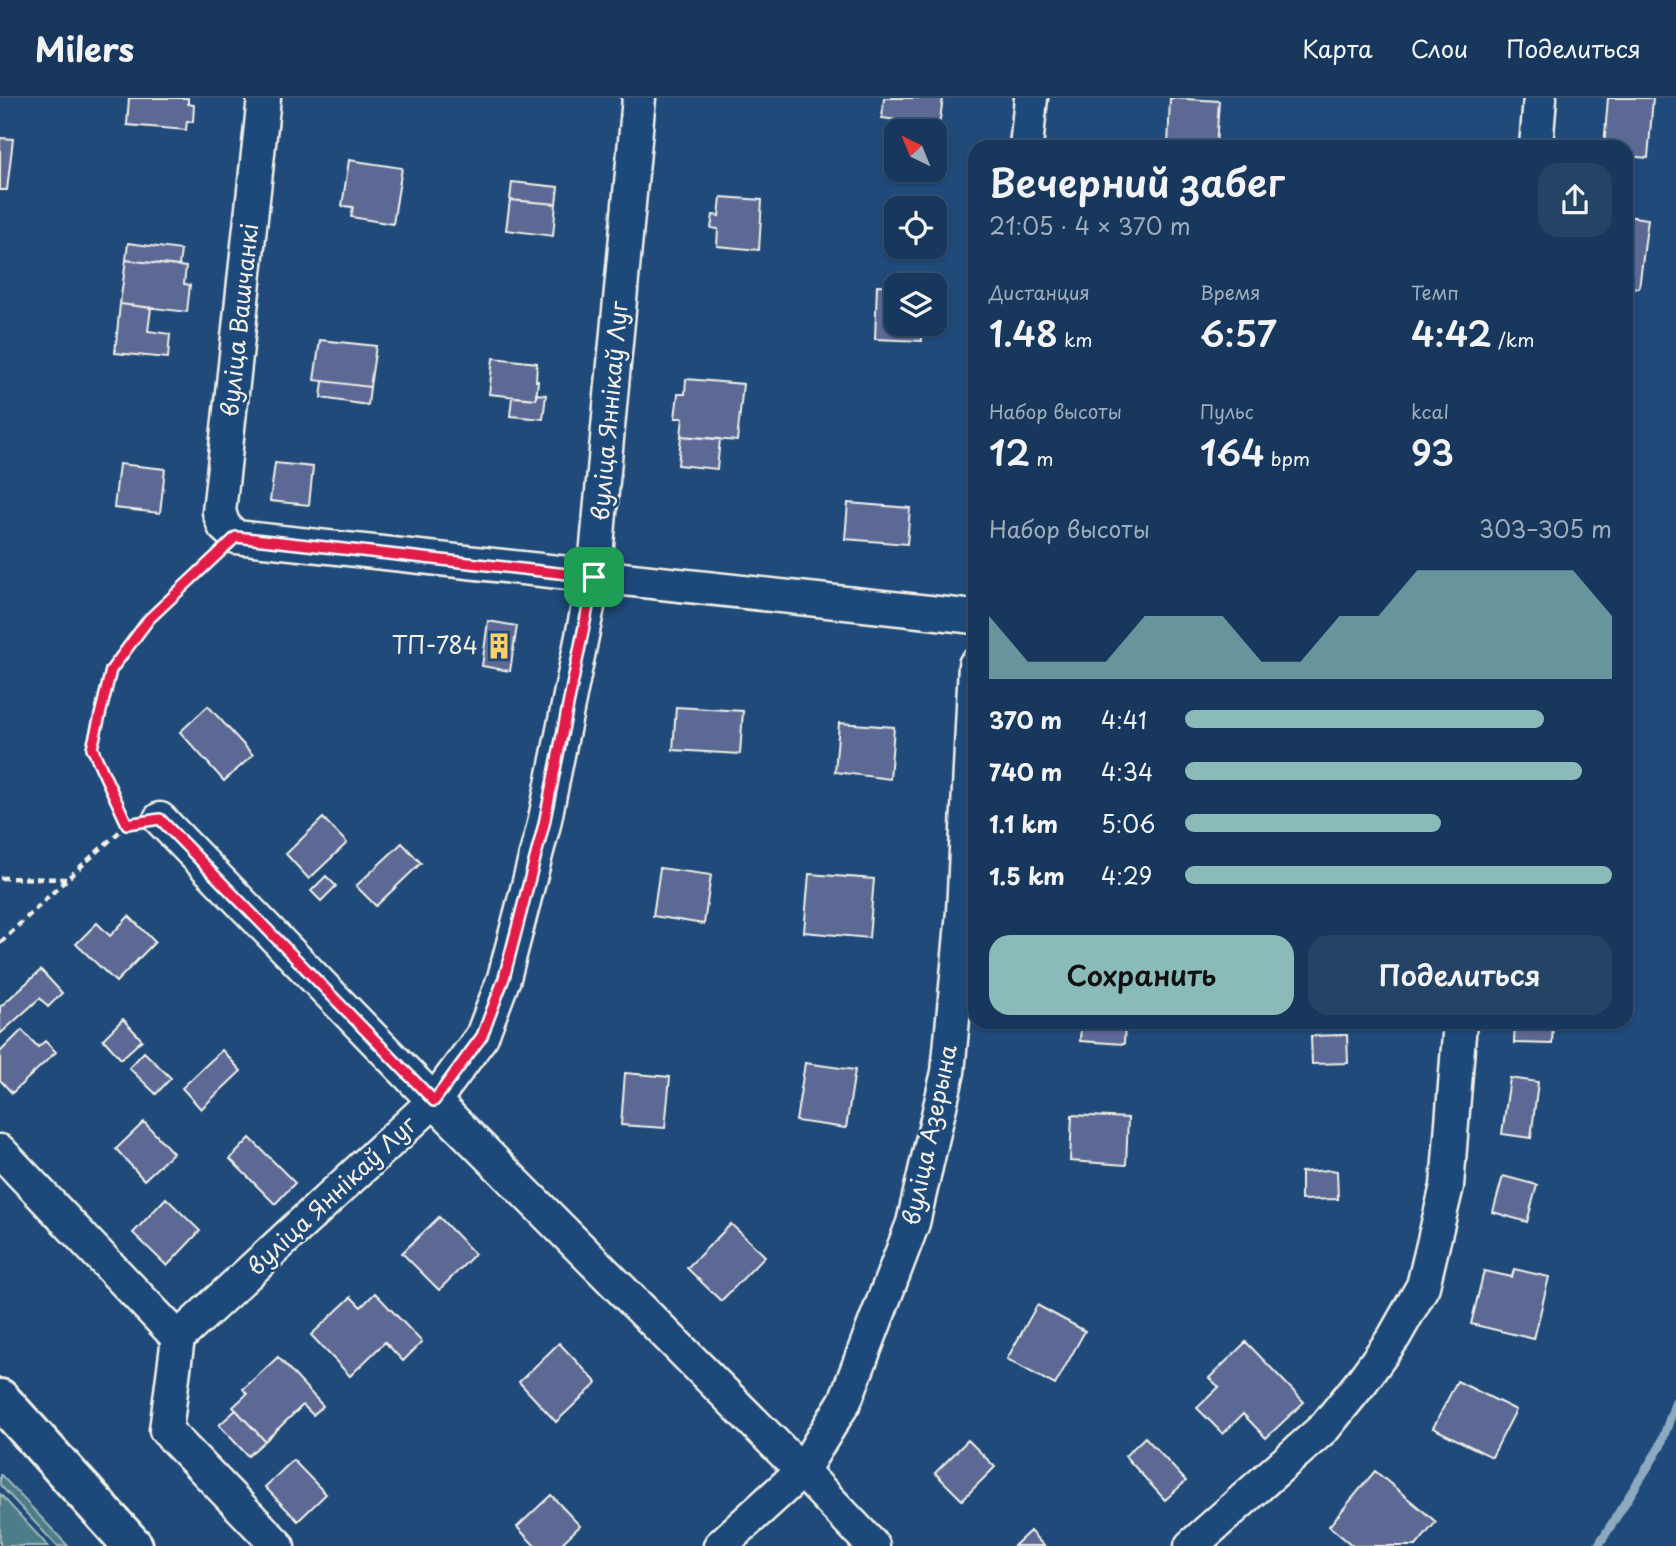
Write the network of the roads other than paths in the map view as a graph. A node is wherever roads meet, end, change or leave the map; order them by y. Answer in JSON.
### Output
{"nodes":[{"id":1,"x":264,"y":98,"type":"edge"},
{"id":2,"x":639,"y":98,"type":"edge"},
{"id":3,"x":1031,"y":98,"type":"edge"},
{"id":4,"x":1540,"y":98,"type":"edge"},
{"id":5,"x":1027,"y":140,"type":"edge"},
{"id":6,"x":1536,"y":140,"type":"edge"},
{"id":7,"x":594,"y":577,"type":"junction"},
{"id":8,"x":968,"y":616,"type":"edge"},
{"id":9,"x":968,"y":798,"type":"edge"},
{"id":10,"x":160,"y":819,"type":"road end"},
{"id":11,"x":1459,"y":1029,"type":"edge"},
{"id":12,"x":434,"y":1101,"type":"junction"},
{"id":13,"x":0,"y":1151,"type":"edge"},
{"id":14,"x":178,"y":1338,"type":"junction"},
{"id":15,"x":0,"y":1399,"type":"edge"},
{"id":16,"x":802,"y":1471,"type":"junction"},
{"id":17,"x":133,"y":1546,"type":"edge"},
{"id":18,"x":278,"y":1546,"type":"edge"},
{"id":19,"x":720,"y":1546,"type":"edge"},
{"id":20,"x":873,"y":1546,"type":"edge"},
{"id":21,"x":1191,"y":1546,"type":"edge"}],
"edges":[{"from":1,"to":7,"type":"street","name":"вуліца Вашчанкі"},
{"from":2,"to":7,"type":"street","name":"вуліца Яннікаў Луг"},
{"from":3,"to":5,"type":"street"},
{"from":4,"to":6,"type":"street"},
{"from":7,"to":8,"type":"street"},
{"from":7,"to":12,"type":"street","name":"вуліца Яннікаў Луг"},
{"from":9,"to":16,"type":"street","name":"вуліца Азерына"},
{"from":10,"to":12,"type":"street"},
{"from":11,"to":21,"type":"street"},
{"from":12,"to":14,"type":"street","name":"вуліца Яннікаў Луг"},
{"from":12,"to":16,"type":"street"},
{"from":13,"to":14,"type":"street"},
{"from":14,"to":18,"type":"street"},
{"from":15,"to":17,"type":"main road"},
{"from":16,"to":19,"type":"street","name":"вуліца Азерына"},
{"from":16,"to":20,"type":"street"}]}
